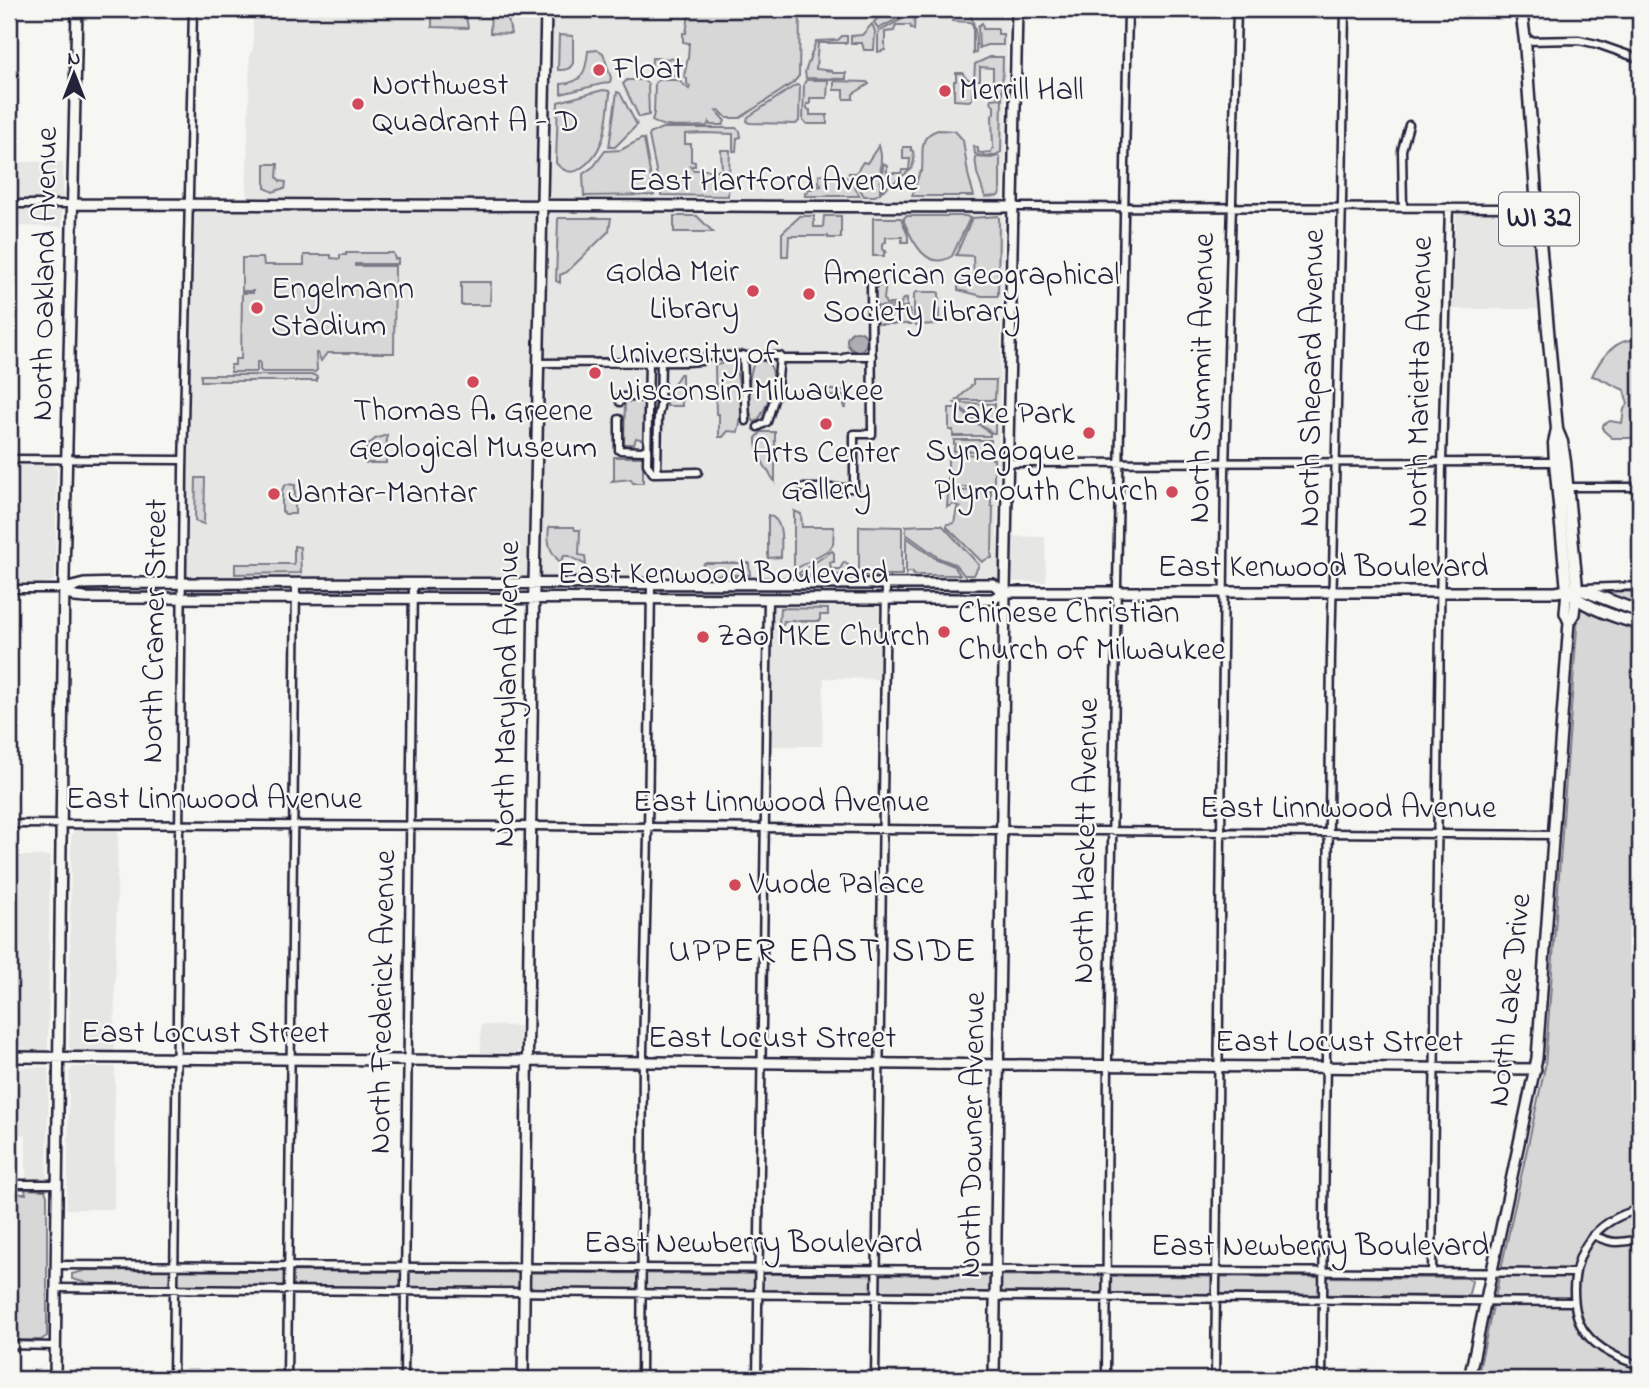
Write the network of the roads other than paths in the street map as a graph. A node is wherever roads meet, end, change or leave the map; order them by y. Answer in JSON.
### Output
{"nodes":[{"id":1,"x":77,"y":9,"type":"edge"},
{"id":2,"x":193,"y":9,"type":"edge"},
{"id":3,"x":546,"y":9,"type":"edge"},
{"id":4,"x":1017,"y":9,"type":"edge"},
{"id":5,"x":1128,"y":9,"type":"edge"},
{"id":6,"x":1237,"y":9,"type":"edge"},
{"id":7,"x":1345,"y":9,"type":"edge"},
{"id":8,"x":1521,"y":9,"type":"edge"},
{"id":9,"x":1525,"y":41,"type":"junction"},
{"id":10,"x":1640,"y":59,"type":"edge"},
{"id":11,"x":1409,"y":125,"type":"dead end"},
{"id":12,"x":9,"y":204,"type":"edge"},
{"id":13,"x":72,"y":204,"type":"junction"},
{"id":14,"x":189,"y":205,"type":"junction"},
{"id":15,"x":542,"y":206,"type":"junction"},
{"id":16,"x":1013,"y":207,"type":"junction"},
{"id":17,"x":1403,"y":207,"type":"junction"},
{"id":18,"x":1449,"y":207,"type":"junction"},
{"id":19,"x":1124,"y":208,"type":"junction"},
{"id":20,"x":1232,"y":208,"type":"junction"},
{"id":21,"x":1342,"y":208,"type":"junction"},
{"id":22,"x":1538,"y":208,"type":"junction"},
{"id":23,"x":871,"y":275,"type":"dead end"},
{"id":24,"x":743,"y":355,"type":"junction"},
{"id":25,"x":872,"y":356,"type":"junction"},
{"id":26,"x":779,"y":359,"type":"junction"},
{"id":27,"x":649,"y":362,"type":"junction"},
{"id":28,"x":661,"y":362,"type":"junction"},
{"id":29,"x":538,"y":363,"type":"junction"},
{"id":30,"x":648,"y":397,"type":"junction"},
{"id":31,"x":661,"y":397,"type":"junction"},
{"id":32,"x":620,"y":402,"type":"dead end"},
{"id":33,"x":619,"y":419,"type":"dead end"},
{"id":34,"x":746,"y":421,"type":"dead end"},
{"id":35,"x":758,"y":427,"type":"dead end"},
{"id":36,"x":647,"y":449,"type":"junction"},
{"id":37,"x":657,"y":449,"type":"junction"},
{"id":38,"x":9,"y":459,"type":"edge"},
{"id":39,"x":67,"y":460,"type":"junction"},
{"id":40,"x":183,"y":460,"type":"junction"},
{"id":41,"x":1118,"y":462,"type":"junction"},
{"id":42,"x":1335,"y":462,"type":"junction"},
{"id":43,"x":1560,"y":462,"type":"junction"},
{"id":44,"x":1008,"y":463,"type":"junction"},
{"id":45,"x":1225,"y":463,"type":"junction"},
{"id":46,"x":1442,"y":463,"type":"junction"},
{"id":47,"x":698,"y":472,"type":"dead end"},
{"id":48,"x":657,"y":473,"type":"junction"},
{"id":49,"x":1640,"y":487,"type":"edge"},
{"id":50,"x":803,"y":488,"type":"dead end"},
{"id":51,"x":1562,"y":488,"type":"junction"},
{"id":52,"x":181,"y":583,"type":"junction"},
{"id":53,"x":296,"y":583,"type":"junction"},
{"id":54,"x":413,"y":583,"type":"junction"},
{"id":55,"x":534,"y":584,"type":"junction"},
{"id":56,"x":651,"y":584,"type":"junction"},
{"id":57,"x":886,"y":584,"type":"junction"},
{"id":58,"x":1640,"y":586,"type":"edge"},
{"id":59,"x":9,"y":589,"type":"edge"},
{"id":60,"x":64,"y":589,"type":"junction"},
{"id":61,"x":1005,"y":592,"type":"junction"},
{"id":62,"x":1116,"y":592,"type":"junction"},
{"id":63,"x":1223,"y":592,"type":"junction"},
{"id":64,"x":1333,"y":592,"type":"junction"},
{"id":65,"x":1441,"y":592,"type":"junction"},
{"id":66,"x":1573,"y":592,"type":"junction"},
{"id":67,"x":651,"y":598,"type":"junction"},
{"id":68,"x":181,"y":599,"type":"junction"},
{"id":69,"x":296,"y":599,"type":"junction"},
{"id":70,"x":413,"y":599,"type":"junction"},
{"id":71,"x":534,"y":599,"type":"junction"},
{"id":72,"x":768,"y":599,"type":"junction"},
{"id":73,"x":886,"y":599,"type":"junction"},
{"id":74,"x":1640,"y":612,"type":"edge"},
{"id":75,"x":1640,"y":624,"type":"edge"},
{"id":76,"x":9,"y":824,"type":"edge"},
{"id":77,"x":62,"y":824,"type":"junction"},
{"id":78,"x":178,"y":825,"type":"junction"},
{"id":79,"x":293,"y":825,"type":"junction"},
{"id":80,"x":410,"y":826,"type":"junction"},
{"id":81,"x":531,"y":826,"type":"junction"},
{"id":82,"x":648,"y":827,"type":"junction"},
{"id":83,"x":765,"y":828,"type":"junction"},
{"id":84,"x":883,"y":829,"type":"junction"},
{"id":85,"x":1002,"y":830,"type":"junction"},
{"id":86,"x":1112,"y":832,"type":"junction"},
{"id":87,"x":1221,"y":832,"type":"junction"},
{"id":88,"x":1329,"y":833,"type":"junction"},
{"id":89,"x":1438,"y":834,"type":"junction"},
{"id":90,"x":1553,"y":835,"type":"junction"},
{"id":91,"x":9,"y":1057,"type":"edge"},
{"id":92,"x":59,"y":1058,"type":"junction"},
{"id":93,"x":177,"y":1059,"type":"junction"},
{"id":94,"x":290,"y":1059,"type":"junction"},
{"id":95,"x":408,"y":1060,"type":"junction"},
{"id":96,"x":527,"y":1061,"type":"junction"},
{"id":97,"x":643,"y":1062,"type":"junction"},
{"id":98,"x":761,"y":1063,"type":"junction"},
{"id":99,"x":880,"y":1064,"type":"junction"},
{"id":100,"x":999,"y":1065,"type":"junction"},
{"id":101,"x":1108,"y":1066,"type":"junction"},
{"id":102,"x":1220,"y":1067,"type":"junction"},
{"id":103,"x":1326,"y":1068,"type":"junction"},
{"id":104,"x":1434,"y":1068,"type":"junction"},
{"id":105,"x":1536,"y":1069,"type":"junction"},
{"id":106,"x":9,"y":1184,"type":"edge"},
{"id":107,"x":57,"y":1184,"type":"junction"},
{"id":108,"x":1640,"y":1209,"type":"edge"},
{"id":109,"x":1593,"y":1235,"type":"junction"},
{"id":110,"x":1640,"y":1240,"type":"edge"},
{"id":111,"x":56,"y":1265,"type":"junction"},
{"id":112,"x":174,"y":1265,"type":"junction"},
{"id":113,"x":288,"y":1266,"type":"junction"},
{"id":114,"x":405,"y":1266,"type":"junction"},
{"id":115,"x":524,"y":1267,"type":"junction"},
{"id":116,"x":641,"y":1268,"type":"junction"},
{"id":117,"x":758,"y":1268,"type":"junction"},
{"id":118,"x":877,"y":1269,"type":"junction"},
{"id":119,"x":996,"y":1270,"type":"junction"},
{"id":120,"x":1107,"y":1270,"type":"junction"},
{"id":121,"x":1216,"y":1271,"type":"junction"},
{"id":122,"x":1323,"y":1272,"type":"junction"},
{"id":123,"x":1432,"y":1272,"type":"junction"},
{"id":124,"x":1493,"y":1272,"type":"junction"},
{"id":125,"x":1575,"y":1273,"type":"junction"},
{"id":126,"x":56,"y":1288,"type":"junction"},
{"id":127,"x":174,"y":1289,"type":"junction"},
{"id":128,"x":288,"y":1290,"type":"junction"},
{"id":129,"x":405,"y":1291,"type":"junction"},
{"id":130,"x":524,"y":1292,"type":"junction"},
{"id":131,"x":641,"y":1293,"type":"junction"},
{"id":132,"x":758,"y":1294,"type":"junction"},
{"id":133,"x":877,"y":1295,"type":"junction"},
{"id":134,"x":996,"y":1296,"type":"junction"},
{"id":135,"x":1107,"y":1297,"type":"junction"},
{"id":136,"x":1216,"y":1298,"type":"junction"},
{"id":137,"x":1323,"y":1299,"type":"junction"},
{"id":138,"x":1487,"y":1301,"type":"junction"},
{"id":139,"x":1574,"y":1301,"type":"junction"},
{"id":140,"x":9,"y":1345,"type":"edge"},
{"id":141,"x":55,"y":1346,"type":"junction"},
{"id":142,"x":1640,"y":1365,"type":"edge"},
{"id":143,"x":55,"y":1379,"type":"edge"},
{"id":144,"x":173,"y":1379,"type":"edge"},
{"id":145,"x":288,"y":1379,"type":"edge"},
{"id":146,"x":404,"y":1379,"type":"edge"},
{"id":147,"x":523,"y":1379,"type":"edge"},
{"id":148,"x":641,"y":1379,"type":"edge"},
{"id":149,"x":757,"y":1379,"type":"edge"},
{"id":150,"x":875,"y":1379,"type":"edge"},
{"id":151,"x":994,"y":1379,"type":"edge"},
{"id":152,"x":1106,"y":1379,"type":"edge"},
{"id":153,"x":1215,"y":1379,"type":"edge"},
{"id":154,"x":1322,"y":1379,"type":"edge"},
{"id":155,"x":1469,"y":1379,"type":"edge"}],
"edges":[{"from":1,"to":13,"type":"street","name":"North Oakland Avenue"},
{"from":2,"to":14,"type":"street","name":"North Cramer Street"},
{"from":3,"to":15,"type":"street","name":"North Maryland Avenue"},
{"from":4,"to":16,"type":"street","name":"North Downer Avenue"},
{"from":5,"to":19,"type":"street","name":"North Hackett Avenue"},
{"from":6,"to":20,"type":"street","name":"North Summit Avenue"},
{"from":7,"to":21,"type":"street","name":"North Shepard Avenue"},
{"from":8,"to":9,"type":"main road","name":"North Lake Drive","number":"WI 32"},
{"from":9,"to":10,"type":"street"},
{"from":9,"to":22,"type":"main road","name":"North Lake Drive","number":"WI 32"},
{"from":11,"to":17,"type":"street"},
{"from":12,"to":13,"type":"street","name":"East Hartford Avenue"},
{"from":13,"to":14,"type":"street","name":"East Hartford Avenue"},
{"from":13,"to":39,"type":"street","name":"North Oakland Avenue"},
{"from":14,"to":15,"type":"street","name":"East Hartford Avenue"},
{"from":14,"to":40,"type":"street","name":"North Cramer Street"},
{"from":15,"to":16,"type":"street","name":"East Hartford Avenue"},
{"from":15,"to":29,"type":"street","name":"North Maryland Avenue"},
{"from":16,"to":19,"type":"street","name":"East Hartford Avenue"},
{"from":16,"to":44,"type":"street","name":"North Downer Avenue"},
{"from":17,"to":18,"type":"street","name":"East Hartford Avenue"},
{"from":17,"to":21,"type":"street","name":"East Hartford Avenue"},
{"from":18,"to":22,"type":"street","name":"East Hartford Avenue"},
{"from":18,"to":46,"type":"street","name":"North Marietta Avenue"},
{"from":19,"to":20,"type":"street","name":"East Hartford Avenue"},
{"from":19,"to":41,"type":"street","name":"North Hackett Avenue"},
{"from":20,"to":21,"type":"street","name":"East Hartford Avenue"},
{"from":20,"to":45,"type":"street","name":"North Summit Avenue"},
{"from":21,"to":42,"type":"street","name":"North Shepard Avenue"},
{"from":22,"to":43,"type":"main road","name":"North Lake Drive","number":"WI 32"},
{"from":23,"to":25,"type":"street"},
{"from":24,"to":26,"type":"street"},
{"from":24,"to":28,"type":"street"},
{"from":24,"to":34,"type":"street"},
{"from":25,"to":26,"type":"street"},
{"from":25,"to":50,"type":"street"},
{"from":26,"to":35,"type":"street"},
{"from":27,"to":28,"type":"street"},
{"from":27,"to":29,"type":"street"},
{"from":27,"to":30,"type":"street"},
{"from":28,"to":31,"type":"street"},
{"from":29,"to":55,"type":"street","name":"North Maryland Avenue"},
{"from":30,"to":31,"type":"street"},
{"from":30,"to":32,"type":"street"},
{"from":30,"to":36,"type":"street"},
{"from":31,"to":37,"type":"street"},
{"from":33,"to":36,"type":"street"},
{"from":36,"to":37,"type":"street"},
{"from":36,"to":48,"type":"street"},
{"from":37,"to":48,"type":"street"},
{"from":38,"to":39,"type":"street"},
{"from":39,"to":40,"type":"street"},
{"from":39,"to":60,"type":"street","name":"North Oakland Avenue"},
{"from":40,"to":52,"type":"street","name":"North Cramer Street"},
{"from":41,"to":44,"type":"street"},
{"from":41,"to":45,"type":"street"},
{"from":41,"to":62,"type":"street","name":"North Hackett Avenue"},
{"from":42,"to":45,"type":"street"},
{"from":42,"to":46,"type":"street"},
{"from":42,"to":64,"type":"street","name":"North Shepard Avenue"},
{"from":43,"to":46,"type":"street"},
{"from":43,"to":51,"type":"main road","name":"North Lake Drive","number":"WI 32"},
{"from":44,"to":61,"type":"street","name":"North Downer Avenue"},
{"from":45,"to":63,"type":"street","name":"North Summit Avenue"},
{"from":46,"to":65,"type":"street","name":"North Marietta Avenue"},
{"from":47,"to":48,"type":"street"},
{"from":49,"to":51,"type":"street"},
{"from":51,"to":66,"type":"main road","name":"North Lake Drive","number":"WI 32"},
{"from":52,"to":53,"type":"street","name":"East Kenwood Boulevard"},
{"from":52,"to":60,"type":"street","name":"East Kenwood Boulevard"},
{"from":52,"to":68,"type":"street","name":"North Cramer Street"},
{"from":53,"to":54,"type":"street","name":"East Kenwood Boulevard"},
{"from":53,"to":69,"type":"street"},
{"from":54,"to":55,"type":"street","name":"East Kenwood Boulevard"},
{"from":54,"to":70,"type":"street","name":"North Frederick Avenue"},
{"from":55,"to":56,"type":"street","name":"East Kenwood Boulevard"},
{"from":55,"to":71,"type":"street","name":"North Maryland Avenue"},
{"from":56,"to":57,"type":"street","name":"East Kenwood Boulevard"},
{"from":56,"to":67,"type":"street"},
{"from":57,"to":61,"type":"street","name":"East Kenwood Boulevard"},
{"from":57,"to":73,"type":"street"},
{"from":58,"to":66,"type":"street","name":"East Kenwood Boulevard"},
{"from":59,"to":60,"type":"street","name":"East Kenwood Boulevard"},
{"from":60,"to":68,"type":"street","name":"East Kenwood Boulevard"},
{"from":60,"to":77,"type":"street","name":"North Oakland Avenue"},
{"from":61,"to":62,"type":"street","name":"East Kenwood Boulevard"},
{"from":61,"to":73,"type":"street","name":"East Kenwood Boulevard"},
{"from":61,"to":85,"type":"street","name":"North Downer Avenue"},
{"from":62,"to":63,"type":"street","name":"East Kenwood Boulevard"},
{"from":62,"to":86,"type":"street","name":"North Hackett Avenue"},
{"from":63,"to":64,"type":"street","name":"East Kenwood Boulevard"},
{"from":63,"to":87,"type":"street","name":"North Summit Avenue"},
{"from":64,"to":65,"type":"street","name":"East Kenwood Boulevard"},
{"from":64,"to":88,"type":"street","name":"North Shepard Avenue"},
{"from":65,"to":66,"type":"street","name":"East Kenwood Boulevard"},
{"from":65,"to":89,"type":"street","name":"North Marietta Avenue"},
{"from":66,"to":74,"type":"main road"},
{"from":66,"to":75,"type":"main road"},
{"from":66,"to":90,"type":"street","name":"North Lake Drive","number":"WI 32"},
{"from":67,"to":71,"type":"street","name":"East Kenwood Boulevard"},
{"from":67,"to":72,"type":"street","name":"East Kenwood Boulevard"},
{"from":67,"to":82,"type":"street"},
{"from":68,"to":69,"type":"street","name":"East Kenwood Boulevard"},
{"from":68,"to":78,"type":"street","name":"North Cramer Street"},
{"from":69,"to":70,"type":"street","name":"East Kenwood Boulevard"},
{"from":69,"to":79,"type":"street"},
{"from":70,"to":71,"type":"street","name":"East Kenwood Boulevard"},
{"from":70,"to":80,"type":"street","name":"North Frederick Avenue"},
{"from":71,"to":81,"type":"street","name":"North Maryland Avenue"},
{"from":72,"to":73,"type":"street","name":"East Kenwood Boulevard"},
{"from":72,"to":83,"type":"street"},
{"from":73,"to":84,"type":"street"},
{"from":76,"to":77,"type":"street","name":"East Linnwood Avenue"},
{"from":77,"to":78,"type":"street","name":"East Linnwood Avenue"},
{"from":77,"to":92,"type":"street","name":"North Oakland Avenue"},
{"from":78,"to":79,"type":"street","name":"East Linnwood Avenue"},
{"from":78,"to":93,"type":"street","name":"North Cramer Street"},
{"from":79,"to":80,"type":"street","name":"East Linnwood Avenue"},
{"from":79,"to":94,"type":"street"},
{"from":80,"to":81,"type":"street","name":"East Linnwood Avenue"},
{"from":80,"to":95,"type":"street","name":"North Frederick Avenue"},
{"from":81,"to":82,"type":"street","name":"East Linnwood Avenue"},
{"from":81,"to":96,"type":"street","name":"North Maryland Avenue"},
{"from":82,"to":83,"type":"street","name":"East Linnwood Avenue"},
{"from":82,"to":97,"type":"street"},
{"from":83,"to":84,"type":"street","name":"East Linnwood Avenue"},
{"from":83,"to":98,"type":"street"},
{"from":84,"to":85,"type":"street","name":"East Linnwood Avenue"},
{"from":84,"to":99,"type":"street"},
{"from":85,"to":86,"type":"street","name":"East Linnwood Avenue"},
{"from":85,"to":100,"type":"street","name":"North Downer Avenue"},
{"from":86,"to":87,"type":"street","name":"East Linnwood Avenue"},
{"from":86,"to":101,"type":"street","name":"North Hackett Avenue"},
{"from":87,"to":88,"type":"street","name":"East Linnwood Avenue"},
{"from":87,"to":102,"type":"street","name":"North Summit Avenue"},
{"from":88,"to":89,"type":"street","name":"East Linnwood Avenue"},
{"from":88,"to":103,"type":"street","name":"North Shepard Avenue"},
{"from":89,"to":90,"type":"street","name":"East Linnwood Avenue"},
{"from":89,"to":104,"type":"street","name":"North Marietta Avenue"},
{"from":90,"to":105,"type":"street","name":"North Lake Drive","number":"WI 32"},
{"from":91,"to":92,"type":"street","name":"East Locust Street"},
{"from":92,"to":93,"type":"street","name":"East Locust Street"},
{"from":92,"to":107,"type":"street","name":"North Oakland Avenue"},
{"from":93,"to":94,"type":"street","name":"East Locust Street"},
{"from":93,"to":112,"type":"street","name":"North Cramer Street"},
{"from":94,"to":95,"type":"street","name":"East Locust Street"},
{"from":94,"to":113,"type":"street"},
{"from":95,"to":96,"type":"street","name":"East Locust Street"},
{"from":95,"to":114,"type":"street","name":"North Frederick Avenue"},
{"from":96,"to":97,"type":"street","name":"East Locust Street"},
{"from":96,"to":115,"type":"street","name":"North Maryland Avenue"},
{"from":97,"to":98,"type":"street","name":"East Locust Street"},
{"from":97,"to":116,"type":"street"},
{"from":98,"to":99,"type":"street","name":"East Locust Street"},
{"from":98,"to":117,"type":"street"},
{"from":99,"to":100,"type":"street","name":"East Locust Street"},
{"from":99,"to":118,"type":"street"},
{"from":100,"to":101,"type":"street","name":"East Locust Street"},
{"from":100,"to":119,"type":"street","name":"North Downer Avenue"},
{"from":101,"to":102,"type":"street","name":"East Locust Street"},
{"from":101,"to":120,"type":"street","name":"North Hackett Avenue"},
{"from":102,"to":103,"type":"street","name":"East Locust Street"},
{"from":102,"to":121,"type":"street","name":"North Summit Avenue"},
{"from":103,"to":104,"type":"street","name":"East Locust Street"},
{"from":103,"to":122,"type":"street","name":"North Shepard Avenue"},
{"from":104,"to":105,"type":"street","name":"East Locust Street"},
{"from":104,"to":123,"type":"street","name":"North Marietta Avenue"},
{"from":105,"to":124,"type":"street","name":"North Lake Drive","number":"WI 32"},
{"from":106,"to":107,"type":"street"},
{"from":107,"to":111,"type":"street","name":"North Oakland Avenue"},
{"from":108,"to":109,"type":"street"},
{"from":109,"to":110,"type":"street"},
{"from":109,"to":125,"type":"street"},
{"from":111,"to":112,"type":"street","name":"East Newberry Boulevard"},
{"from":111,"to":126,"type":"street","name":"North Oakland Avenue"},
{"from":112,"to":113,"type":"street","name":"East Newberry Boulevard"},
{"from":112,"to":127,"type":"street","name":"North Cramer Street"},
{"from":113,"to":114,"type":"street","name":"East Newberry Boulevard"},
{"from":113,"to":128,"type":"street"},
{"from":114,"to":115,"type":"street","name":"East Newberry Boulevard"},
{"from":114,"to":129,"type":"street","name":"North Frederick Avenue"},
{"from":115,"to":116,"type":"street","name":"East Newberry Boulevard"},
{"from":115,"to":130,"type":"street","name":"North Maryland Avenue"},
{"from":116,"to":117,"type":"street","name":"East Newberry Boulevard"},
{"from":116,"to":131,"type":"street"},
{"from":117,"to":118,"type":"street","name":"East Newberry Boulevard"},
{"from":117,"to":132,"type":"street"},
{"from":118,"to":119,"type":"street","name":"East Newberry Boulevard"},
{"from":118,"to":133,"type":"street"},
{"from":119,"to":120,"type":"street","name":"East Newberry Boulevard"},
{"from":119,"to":134,"type":"street","name":"North Downer Avenue"},
{"from":120,"to":121,"type":"street","name":"East Newberry Boulevard"},
{"from":120,"to":135,"type":"street","name":"North Hackett Avenue"},
{"from":121,"to":122,"type":"street","name":"East Newberry Boulevard"},
{"from":121,"to":136,"type":"street","name":"North Summit Avenue"},
{"from":122,"to":123,"type":"street","name":"East Newberry Boulevard"},
{"from":122,"to":137,"type":"street","name":"North Shepard Avenue"},
{"from":123,"to":124,"type":"street","name":"East Newberry Boulevard"},
{"from":124,"to":125,"type":"street","name":"East Newberry Boulevard"},
{"from":124,"to":138,"type":"street","name":"North Lake Drive","number":"WI 32"},
{"from":125,"to":139,"type":"street"},
{"from":126,"to":127,"type":"street","name":"East Newberry Boulevard"},
{"from":126,"to":141,"type":"street","name":"North Oakland Avenue"},
{"from":127,"to":128,"type":"street","name":"East Newberry Boulevard"},
{"from":127,"to":144,"type":"street","name":"North Cramer Street"},
{"from":128,"to":129,"type":"street","name":"East Newberry Boulevard"},
{"from":128,"to":145,"type":"street"},
{"from":129,"to":130,"type":"street","name":"East Newberry Boulevard"},
{"from":129,"to":146,"type":"street","name":"North Frederick Avenue"},
{"from":130,"to":131,"type":"street","name":"East Newberry Boulevard"},
{"from":130,"to":147,"type":"street","name":"North Maryland Avenue"},
{"from":131,"to":132,"type":"street","name":"East Newberry Boulevard"},
{"from":131,"to":148,"type":"street"},
{"from":132,"to":133,"type":"street","name":"East Newberry Boulevard"},
{"from":132,"to":149,"type":"street"},
{"from":133,"to":134,"type":"street","name":"East Newberry Boulevard"},
{"from":133,"to":150,"type":"street"},
{"from":134,"to":135,"type":"street","name":"East Newberry Boulevard"},
{"from":134,"to":151,"type":"street","name":"North Downer Avenue"},
{"from":135,"to":136,"type":"street","name":"East Newberry Boulevard"},
{"from":135,"to":152,"type":"street","name":"North Hackett Avenue"},
{"from":136,"to":137,"type":"street","name":"East Newberry Boulevard"},
{"from":136,"to":153,"type":"street","name":"North Summit Avenue"},
{"from":137,"to":138,"type":"street","name":"East Newberry Boulevard"},
{"from":137,"to":154,"type":"street","name":"North Shepard Avenue"},
{"from":138,"to":139,"type":"street","name":"East Newberry Boulevard"},
{"from":138,"to":155,"type":"street","name":"North Lake Drive","number":"WI 32"},
{"from":139,"to":142,"type":"street"},
{"from":140,"to":141,"type":"street"},
{"from":141,"to":143,"type":"street","name":"North Oakland Avenue"}]}
